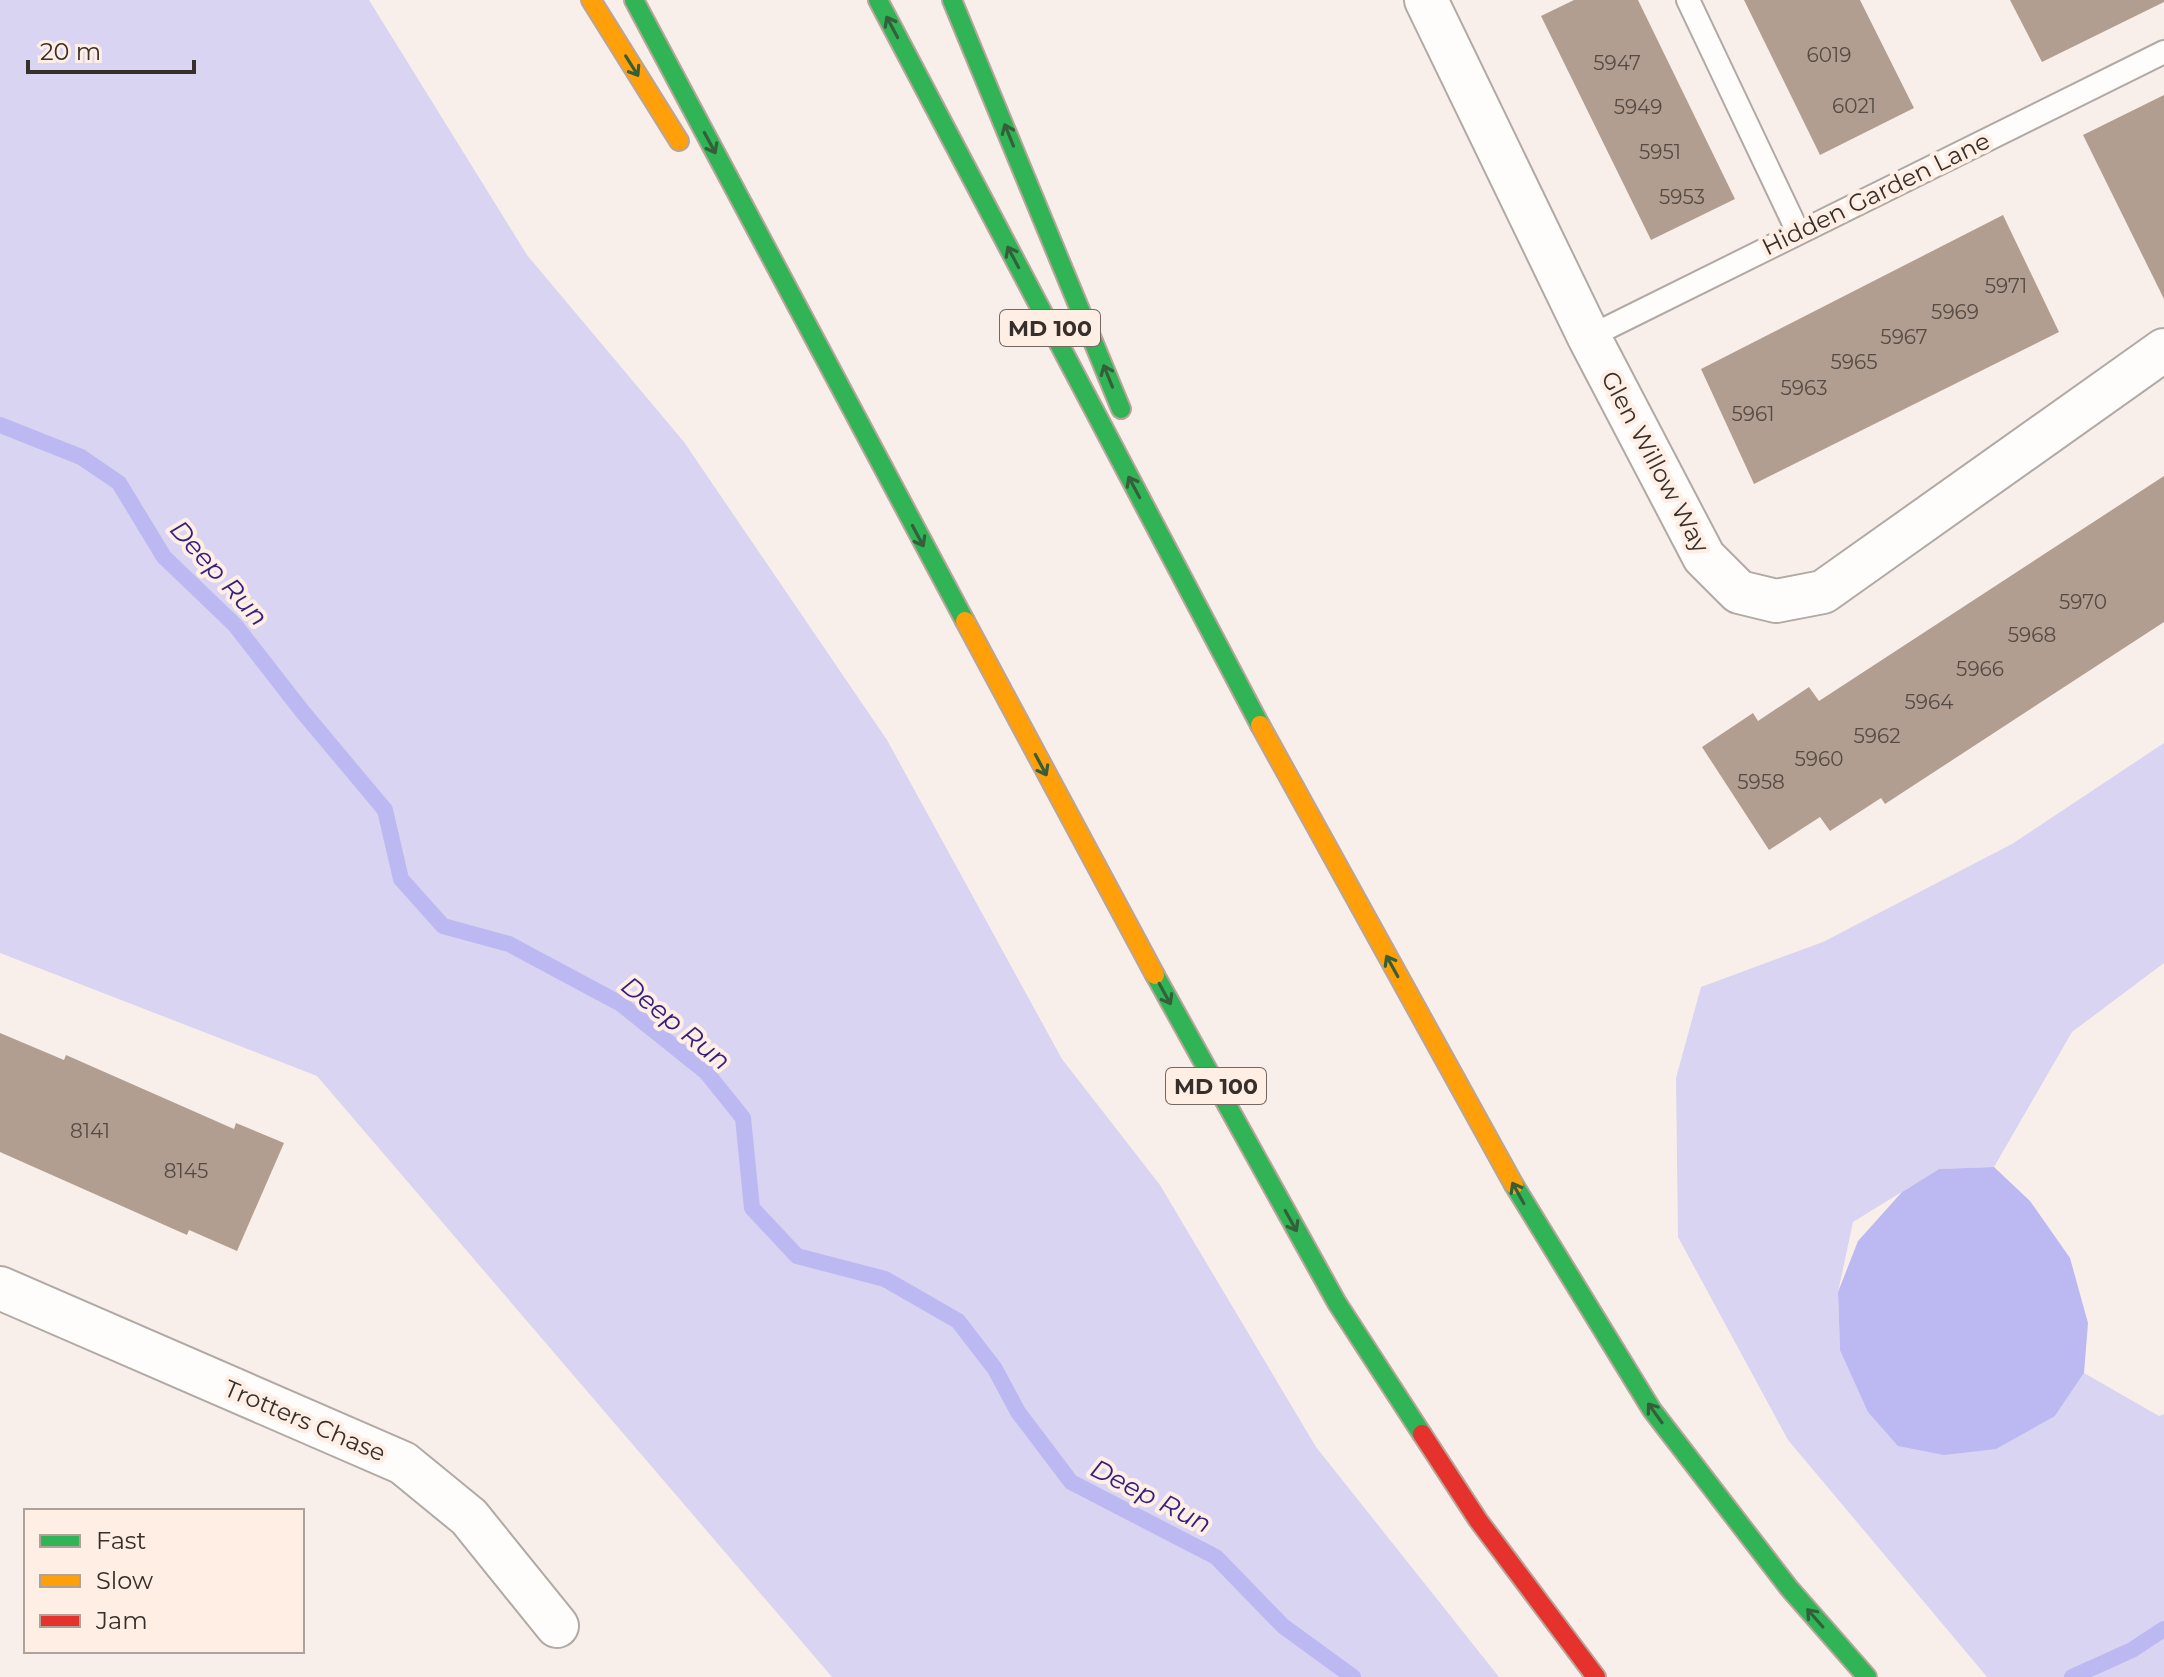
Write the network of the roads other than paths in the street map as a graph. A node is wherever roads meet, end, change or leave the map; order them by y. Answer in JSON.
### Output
{"nodes":[{"id":1,"x":591,"y":0,"type":"edge"},
{"id":2,"x":634,"y":0,"type":"edge"},
{"id":3,"x":878,"y":0,"type":"edge"},
{"id":4,"x":952,"y":0,"type":"edge"},
{"id":5,"x":1426,"y":0,"type":"edge"},
{"id":6,"x":1688,"y":0,"type":"edge"},
{"id":7,"x":2164,"y":52,"type":"edge"},
{"id":8,"x":691,"y":160,"type":"dead end"},
{"id":9,"x":1798,"y":232,"type":"junction"},
{"id":10,"x":749,"y":254,"type":"dead end"},
{"id":11,"x":1589,"y":337,"type":"junction"},
{"id":12,"x":2164,"y":350,"type":"edge"},
{"id":13,"x":1126,"y":421,"type":"dead end"},
{"id":14,"x":1144,"y":465,"type":"dead end"},
{"id":15,"x":882,"y":467,"type":"junction"},
{"id":16,"x":1222,"y":655,"type":"junction"},
{"id":17,"x":0,"y":1288,"type":"edge"},
{"id":18,"x":557,"y":1626,"type":"dead end"},
{"id":19,"x":1596,"y":1677,"type":"edge"},
{"id":20,"x":1867,"y":1677,"type":"edge"}],
"edges":[{"from":1,"to":8,"type":"highway","one_way":true},
{"from":2,"to":15,"type":"highway","number":"MD 100","one_way":true},
{"from":16,"to":3,"type":"highway","number":"MD 100","one_way":true},
{"from":13,"to":4,"type":"highway","one_way":true},
{"from":5,"to":11,"type":"street","name":"Glen Willow Way"},
{"from":6,"to":9,"type":"lane"},
{"from":7,"to":9,"type":"lane","name":"Hidden Garden Lane"},
{"from":9,"to":11,"type":"lane","name":"Hidden Garden Lane"},
{"from":10,"to":15,"type":"highway"},
{"from":11,"to":12,"type":"street","name":"Glen Willow Way"},
{"from":14,"to":16,"type":"highway"},
{"from":15,"to":19,"type":"highway","number":"MD 100","one_way":true},
{"from":20,"to":16,"type":"highway","number":"MD 100","one_way":true},
{"from":17,"to":18,"type":"street","name":"Trotters Chase"}]}
